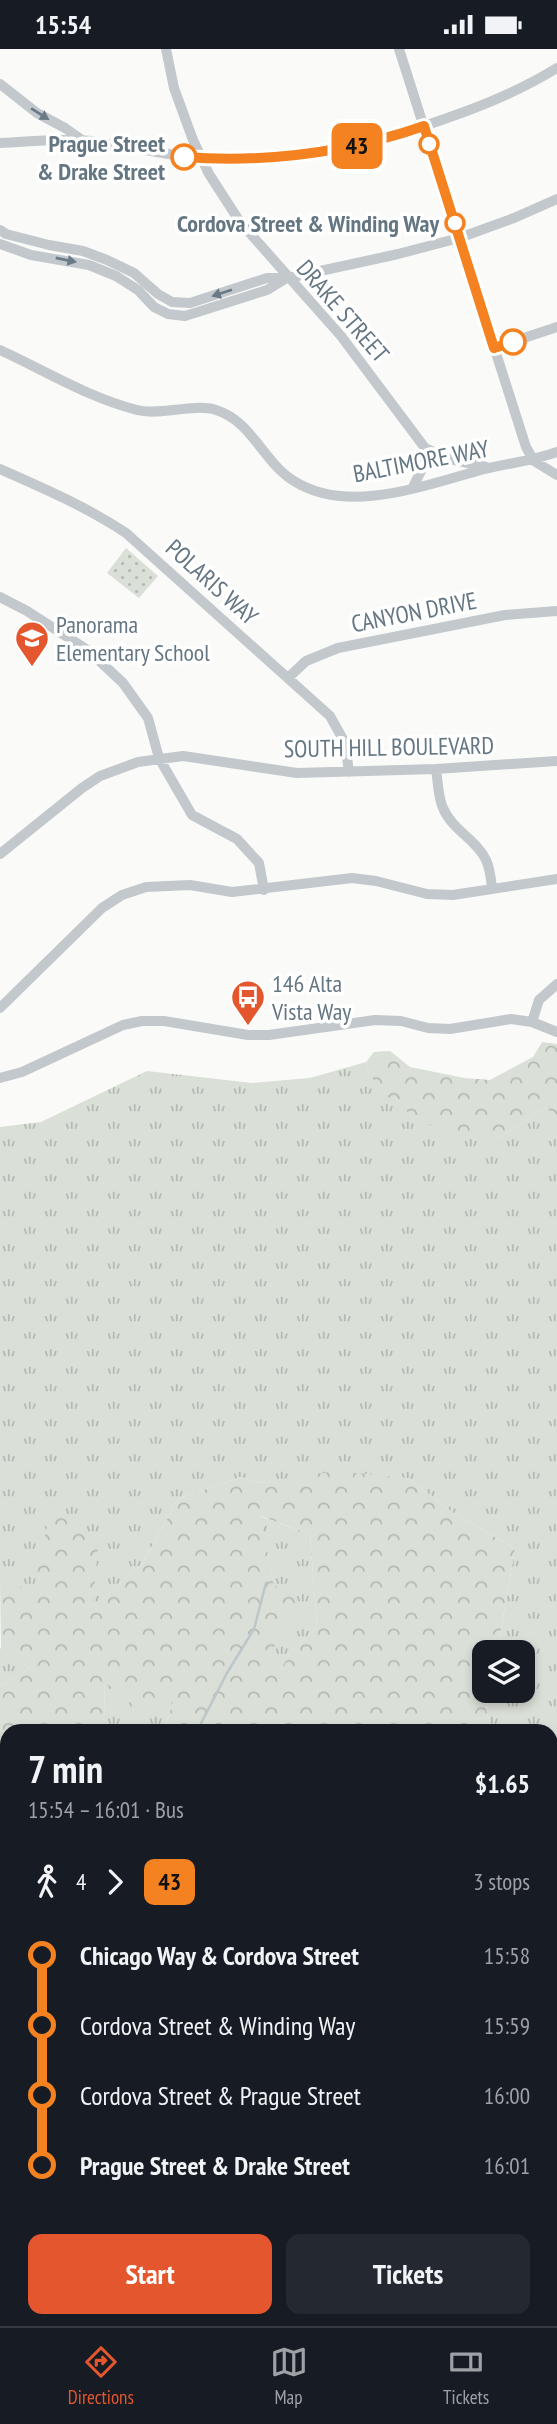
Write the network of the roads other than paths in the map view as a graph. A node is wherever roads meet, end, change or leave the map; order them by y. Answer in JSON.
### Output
{"nodes":[{"id":1,"x":166,"y":49,"type":"edge"},
{"id":2,"x":399,"y":49,"type":"edge"},
{"id":3,"x":557,"y":68,"type":"edge"},
{"id":4,"x":0,"y":84,"type":"edge"},
{"id":5,"x":424,"y":126,"type":"junction"},
{"id":6,"x":82,"y":140,"type":"junction"},
{"id":7,"x":0,"y":143,"type":"edge"},
{"id":8,"x":201,"y":158,"type":"junction"},
{"id":9,"x":557,"y":199,"type":"edge"},
{"id":10,"x":0,"y":230,"type":"edge"},
{"id":11,"x":459,"y":238,"type":"junction"},
{"id":12,"x":0,"y":244,"type":"edge"},
{"id":13,"x":288,"y":278,"type":"junction"},
{"id":14,"x":557,"y":327,"type":"edge"},
{"id":15,"x":494,"y":348,"type":"junction"},
{"id":16,"x":0,"y":350,"type":"edge"},
{"id":17,"x":425,"y":448,"type":"junction"},
{"id":18,"x":557,"y":451,"type":"edge"},
{"id":19,"x":534,"y":461,"type":"junction"},
{"id":20,"x":490,"y":468,"type":"junction"},
{"id":21,"x":0,"y":469,"type":"edge"},
{"id":22,"x":557,"y":475,"type":"edge"},
{"id":23,"x":413,"y":487,"type":"junction"},
{"id":24,"x":0,"y":597,"type":"edge"},
{"id":25,"x":557,"y":611,"type":"edge"},
{"id":26,"x":288,"y":678,"type":"junction"},
{"id":27,"x":159,"y":758,"type":"junction"},
{"id":28,"x":557,"y":761,"type":"edge"},
{"id":29,"x":436,"y":769,"type":"junction"},
{"id":30,"x":349,"y":772,"type":"junction"},
{"id":31,"x":0,"y":854,"type":"edge"},
{"id":32,"x":557,"y":879,"type":"edge"},
{"id":33,"x":492,"y":888,"type":"junction"},
{"id":34,"x":264,"y":890,"type":"junction"},
{"id":35,"x":557,"y":984,"type":"edge"},
{"id":36,"x":0,"y":1008,"type":"edge"},
{"id":37,"x":532,"y":1022,"type":"junction"},
{"id":38,"x":557,"y":1032,"type":"edge"},
{"id":39,"x":0,"y":1078,"type":"edge"}],
"edges":[{"from":1,"to":8,"type":"street","name":"DRAKE STREET"},
{"from":2,"to":5,"type":"street"},
{"from":3,"to":5,"type":"street"},
{"from":4,"to":6,"type":"street","one_way":true},
{"from":5,"to":8,"type":"street"},
{"from":5,"to":11,"type":"street"},
{"from":6,"to":7,"type":"street"},
{"from":6,"to":8,"type":"street"},
{"from":8,"to":13,"type":"street","name":"DRAKE STREET"},
{"from":9,"to":11,"type":"street"},
{"from":13,"to":10,"type":"street","one_way":true},
{"from":11,"to":13,"type":"street"},
{"from":11,"to":15,"type":"street"},
{"from":12,"to":13,"type":"street","one_way":true},
{"from":13,"to":17,"type":"street","name":"DRAKE STREET"},
{"from":14,"to":15,"type":"street"},
{"from":15,"to":19,"type":"street"},
{"from":16,"to":23,"type":"street","name":"BALTIMORE WAY"},
{"from":17,"to":20,"type":"street"},
{"from":17,"to":23,"type":"street"},
{"from":18,"to":19,"type":"street","name":"BALTIMORE WAY"},
{"from":19,"to":20,"type":"street","name":"BALTIMORE WAY"},
{"from":19,"to":22,"type":"street"},
{"from":20,"to":23,"type":"street","name":"BALTIMORE WAY"},
{"from":21,"to":26,"type":"street","name":"POLARIS WAY"},
{"from":24,"to":27,"type":"street"},
{"from":25,"to":26,"type":"street","name":"CANYON DRIVE"},
{"from":26,"to":30,"type":"street","name":"POLARIS WAY"},
{"from":27,"to":30,"type":"street","name":"SOUTH HILL BOULEVARD"},
{"from":27,"to":31,"type":"street","name":"SOUTH HILL BOULEVARD"},
{"from":27,"to":34,"type":"street"},
{"from":28,"to":29,"type":"street","name":"SOUTH HILL BOULEVARD"},
{"from":29,"to":30,"type":"street","name":"SOUTH HILL BOULEVARD"},
{"from":29,"to":33,"type":"street"},
{"from":32,"to":33,"type":"street"},
{"from":33,"to":34,"type":"street"},
{"from":34,"to":36,"type":"street"},
{"from":35,"to":37,"type":"street"},
{"from":37,"to":38,"type":"street"},
{"from":37,"to":39,"type":"street"}]}
